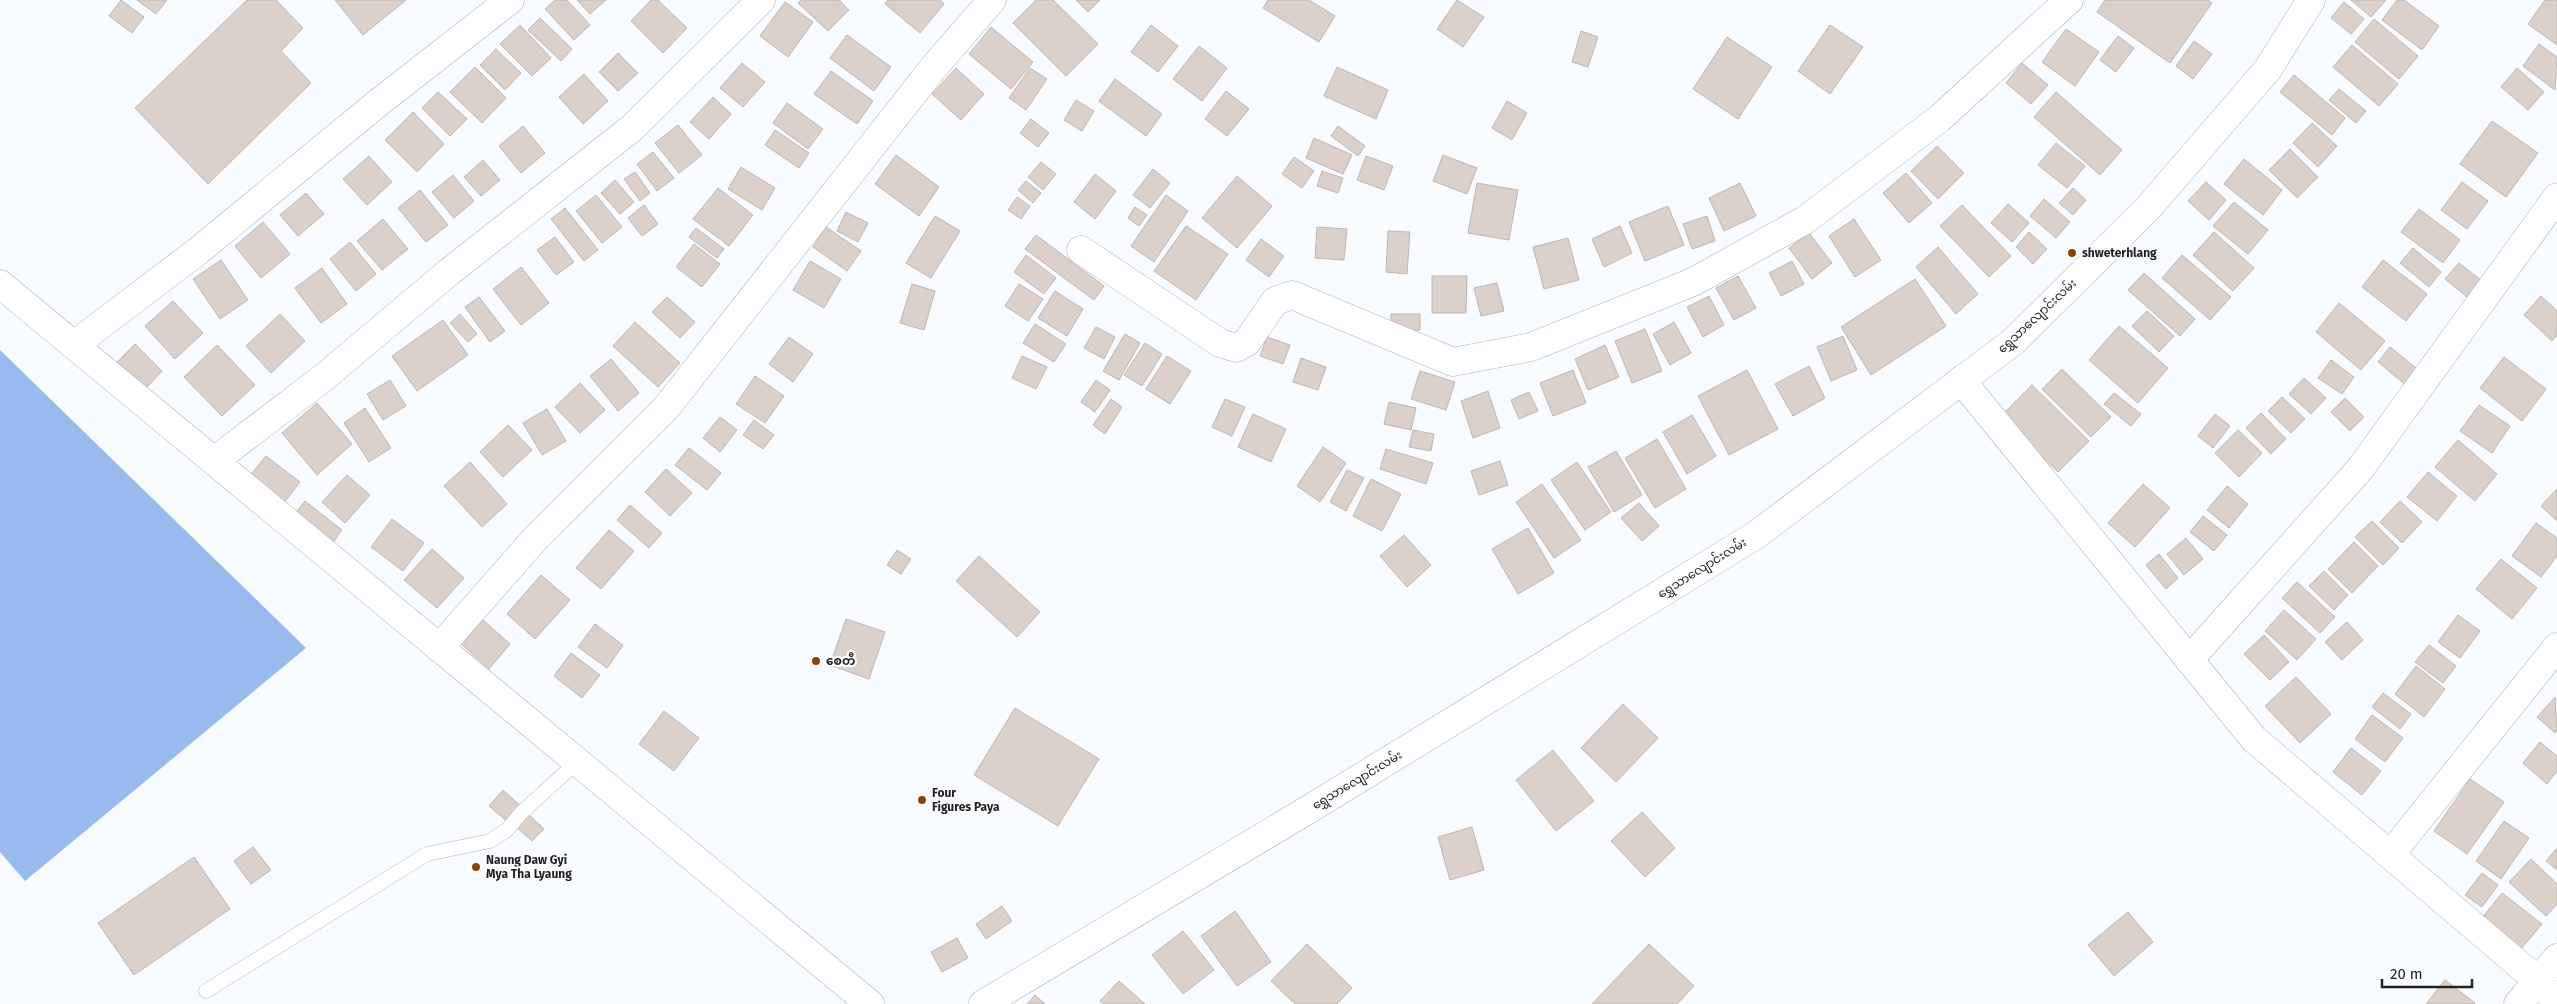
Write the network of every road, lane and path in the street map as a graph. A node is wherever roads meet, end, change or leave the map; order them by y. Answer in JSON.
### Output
{"nodes":[{"id":1,"x":510,"y":0,"type":"edge"},
{"id":2,"x":761,"y":0,"type":"edge"},
{"id":3,"x":992,"y":0,"type":"edge"},
{"id":4,"x":2069,"y":0,"type":"edge"},
{"id":5,"x":2311,"y":0,"type":"edge"},
{"id":6,"x":2557,"y":197,"type":"edge"},
{"id":7,"x":1080,"y":250,"type":"dead end"},
{"id":8,"x":0,"y":284,"type":"edge"},
{"id":9,"x":74,"y":345,"type":"junction"},
{"id":10,"x":1962,"y":380,"type":"junction"},
{"id":11,"x":214,"y":461,"type":"junction"},
{"id":12,"x":2557,"y":647,"type":"edge"},
{"id":13,"x":439,"y":648,"type":"junction"},
{"id":14,"x":2189,"y":660,"type":"junction"},
{"id":15,"x":577,"y":762,"type":"junction"},
{"id":16,"x":2390,"y":855,"type":"junction"},
{"id":17,"x":2557,"y":958,"type":"edge"},
{"id":18,"x":2537,"y":980,"type":"junction"},
{"id":19,"x":206,"y":991,"type":"dead end"},
{"id":20,"x":2557,"y":1002,"type":"edge"},
{"id":21,"x":870,"y":1004,"type":"edge"},
{"id":22,"x":984,"y":1004,"type":"edge"},
{"id":23,"x":2518,"y":1004,"type":"edge"}],
"edges":[{"from":1,"to":9,"type":"street"},
{"from":2,"to":11,"type":"street"},
{"from":3,"to":13,"type":"street"},
{"from":4,"to":7,"type":"street"},
{"from":5,"to":10,"type":"street","name":"ရွှေသာလျောင်းလမ်း"},
{"from":6,"to":14,"type":"street"},
{"from":8,"to":9,"type":"street"},
{"from":9,"to":11,"type":"street"},
{"from":10,"to":14,"type":"street"},
{"from":10,"to":22,"type":"street","name":"ရွှေသာလျောင်းလမ်း"},
{"from":11,"to":13,"type":"street"},
{"from":12,"to":16,"type":"street"},
{"from":13,"to":15,"type":"street"},
{"from":14,"to":16,"type":"street"},
{"from":15,"to":19,"type":"lane"},
{"from":15,"to":21,"type":"street"},
{"from":16,"to":18,"type":"street"},
{"from":17,"to":18,"type":"street"},
{"from":18,"to":20,"type":"street"},
{"from":18,"to":23,"type":"street"}]}
